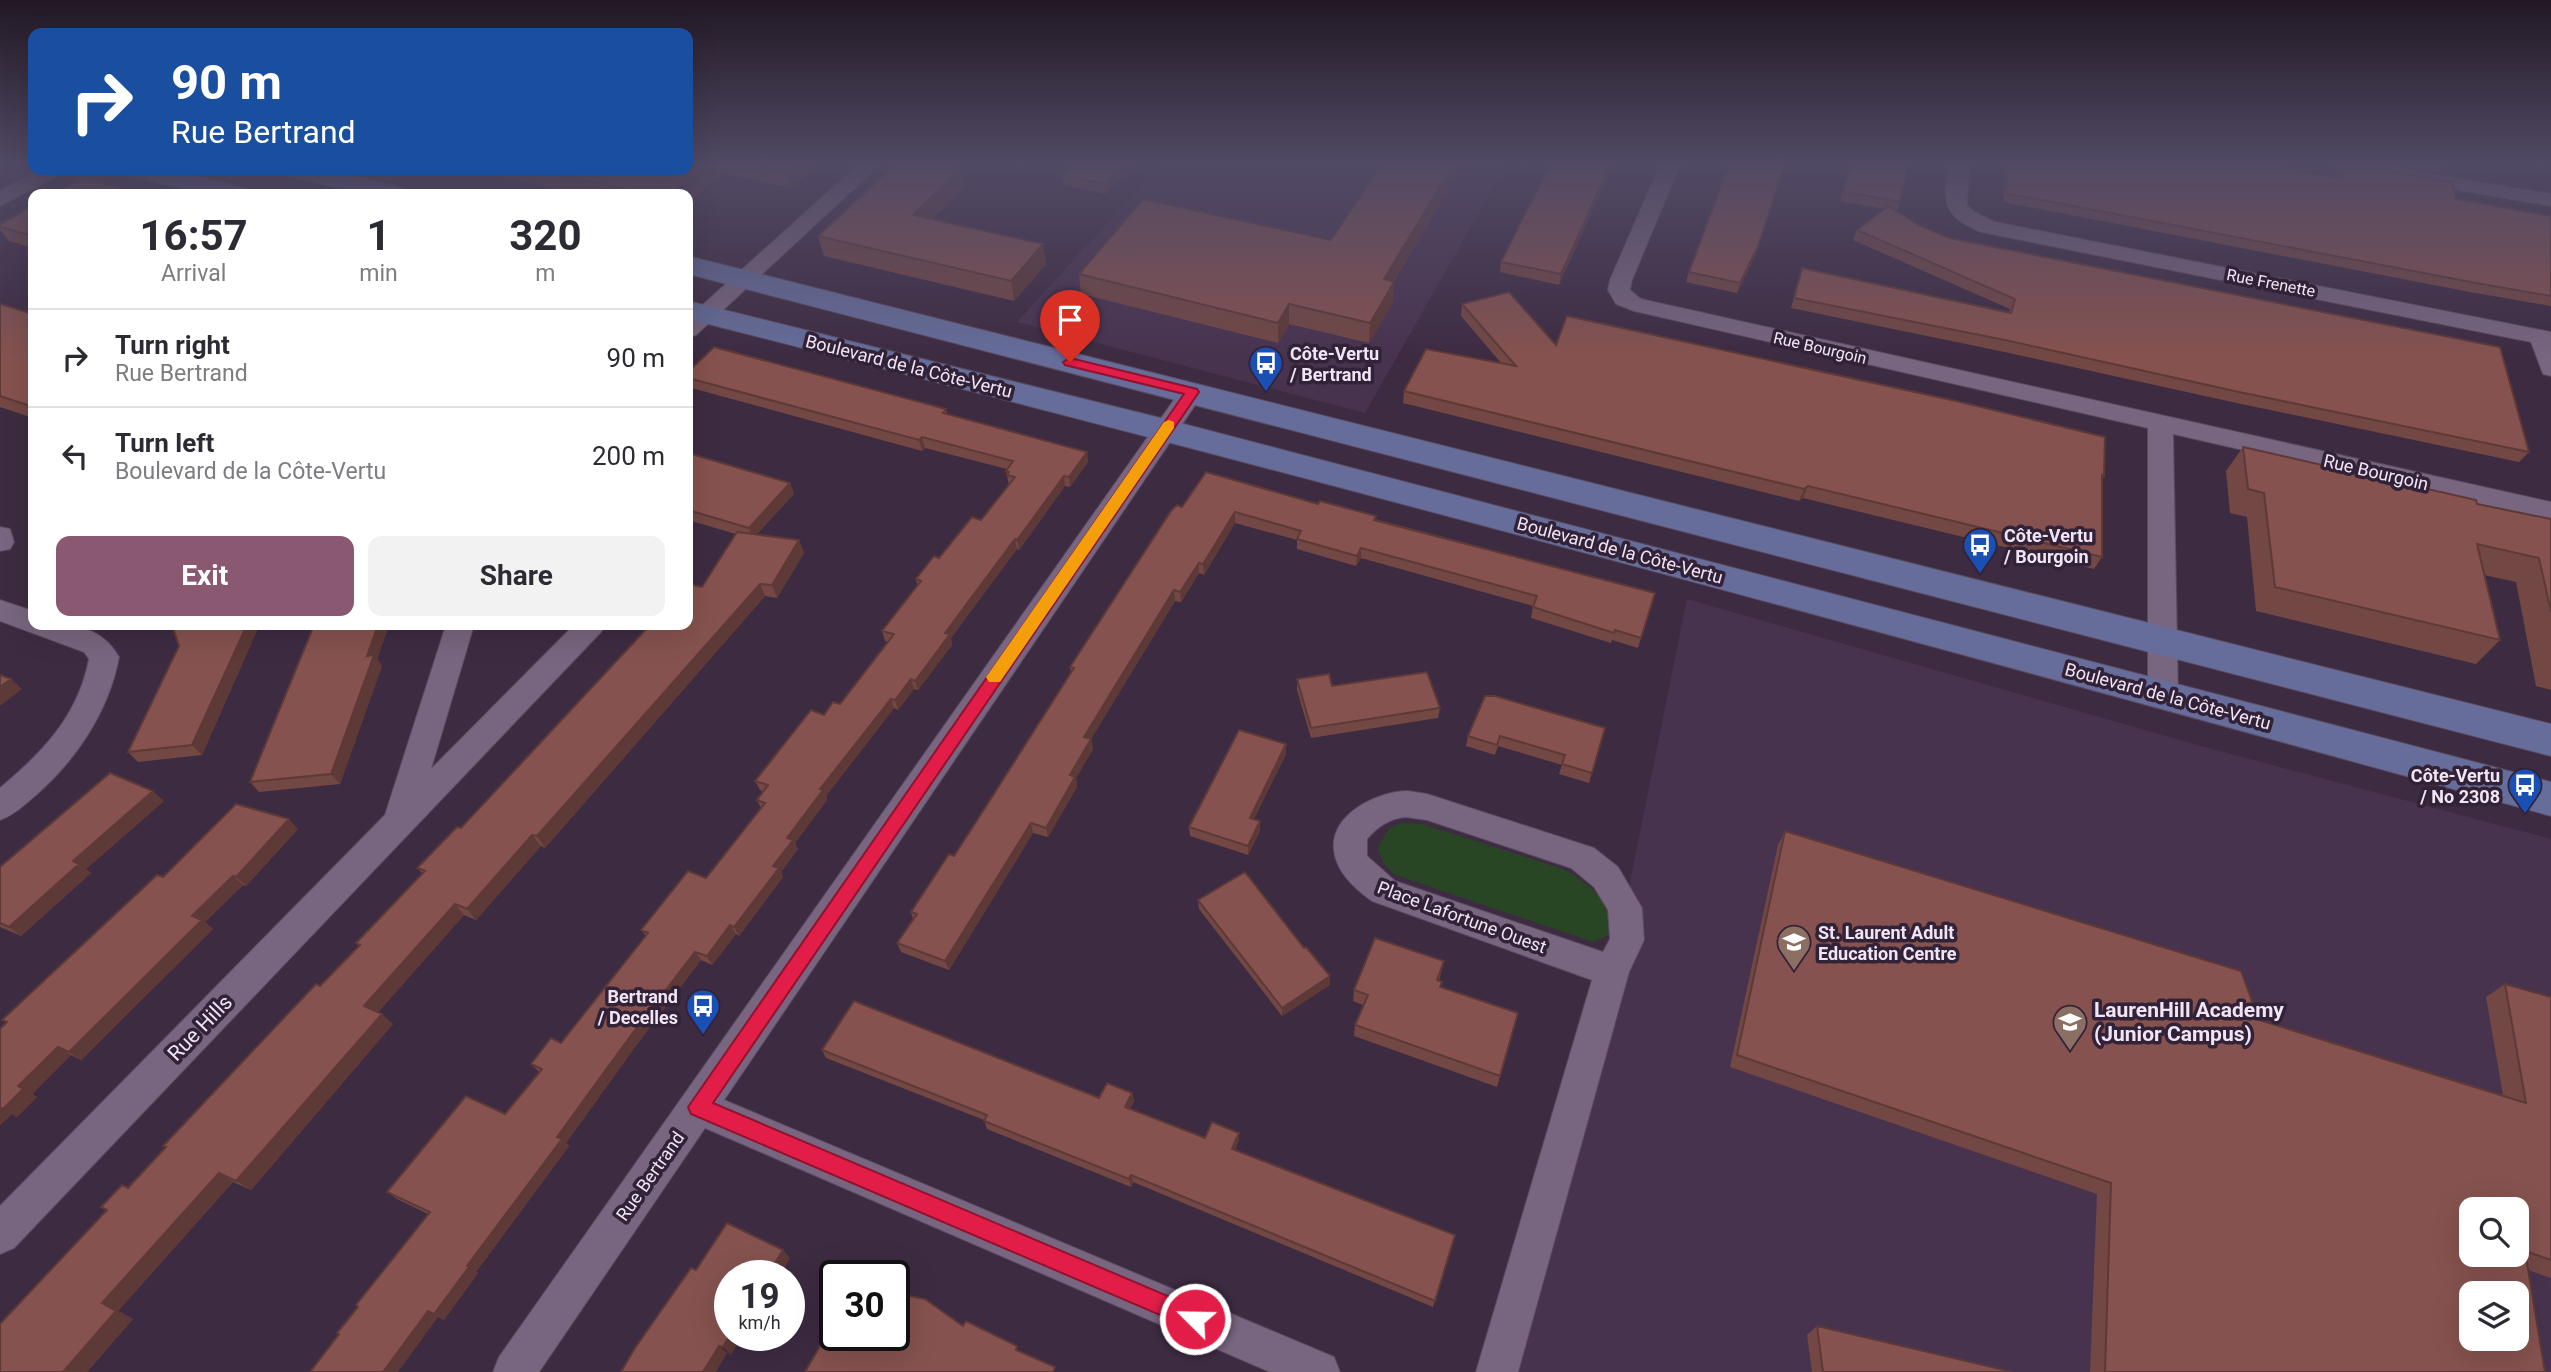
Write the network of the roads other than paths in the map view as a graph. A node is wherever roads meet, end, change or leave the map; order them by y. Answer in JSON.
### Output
{"nodes":[{"id":1,"x":799,"y":229,"type":"edge"},
{"id":2,"x":1643,"y":229,"type":"edge"},
{"id":3,"x":1999,"y":229,"type":"edge"},
{"id":4,"x":693,"y":266,"type":"edge"},
{"id":5,"x":743,"y":279,"type":"junction"},
{"id":6,"x":694,"y":318,"type":"edge"},
{"id":7,"x":2546,"y":338,"type":"edge"},
{"id":8,"x":2551,"y":369,"type":"edge"},
{"id":9,"x":1192,"y":392,"type":"junction"},
{"id":10,"x":2160,"y":424,"type":"junction"},
{"id":11,"x":1165,"y":429,"type":"junction"},
{"id":12,"x":2551,"y":511,"type":"edge"},
{"id":13,"x":0,"y":536,"type":"edge"},
{"id":14,"x":0,"y":542,"type":"edge"},
{"id":15,"x":0,"y":610,"type":"edge"},
{"id":16,"x":28,"y":620,"type":"edge"},
{"id":17,"x":55,"y":630,"type":"edge"},
{"id":18,"x":458,"y":630,"type":"edge"},
{"id":19,"x":586,"y":630,"type":"edge"},
{"id":20,"x":2160,"y":640,"type":"junction"},
{"id":21,"x":2163,"y":695,"type":"junction"},
{"id":22,"x":2551,"y":740,"type":"edge"},
{"id":23,"x":2551,"y":799,"type":"edge"},
{"id":24,"x":0,"y":807,"type":"edge"},
{"id":25,"x":400,"y":822,"type":"junction"},
{"id":26,"x":1612,"y":971,"type":"junction"},
{"id":27,"x":698,"y":1107,"type":"junction"},
{"id":28,"x":0,"y":1234,"type":"edge"},
{"id":29,"x":514,"y":1372,"type":"edge"},
{"id":30,"x":1319,"y":1372,"type":"edge"},
{"id":31,"x":1497,"y":1372,"type":"edge"}],
"edges":[{"from":1,"to":5,"type":"street"},
{"from":2,"to":10,"type":"street","name":"Rue Bourgoin"},
{"from":3,"to":7,"type":"street","name":"Rue Frenette"},
{"from":4,"to":5,"type":"main road"},
{"from":5,"to":6,"type":"street"},
{"from":5,"to":9,"type":"main road"},
{"from":6,"to":11,"type":"main road","name":"Boulevard de la Côte-Vertu"},
{"from":7,"to":8,"type":"street","name":"Rue Frenette"},
{"from":9,"to":11,"type":"street","name":"Rue Bertrand"},
{"from":9,"to":20,"type":"main road"},
{"from":10,"to":12,"type":"street","name":"Rue Bourgoin"},
{"from":10,"to":20,"type":"street"},
{"from":11,"to":21,"type":"main road","name":"Boulevard de la Côte-Vertu"},
{"from":11,"to":27,"type":"street","name":"Rue Bertrand"},
{"from":13,"to":14,"type":"street"},
{"from":15,"to":16,"type":"street"},
{"from":17,"to":24,"type":"street"},
{"from":18,"to":25,"type":"street","name":"Rue Hills"},
{"from":19,"to":25,"type":"street","name":"Rue Hills"},
{"from":20,"to":21,"type":"street"},
{"from":20,"to":22,"type":"main road"},
{"from":21,"to":23,"type":"main road","name":"Boulevard de la Côte-Vertu"},
{"from":25,"to":28,"type":"street","name":"Rue Hills"},
{"from":26,"to":26,"type":"street","name":"Place Lafortune Ouest"},
{"from":26,"to":31,"type":"street","name":"Place Lafortune Ouest"},
{"from":27,"to":29,"type":"street","name":"Rue Bertrand"},
{"from":27,"to":30,"type":"street"}]}
